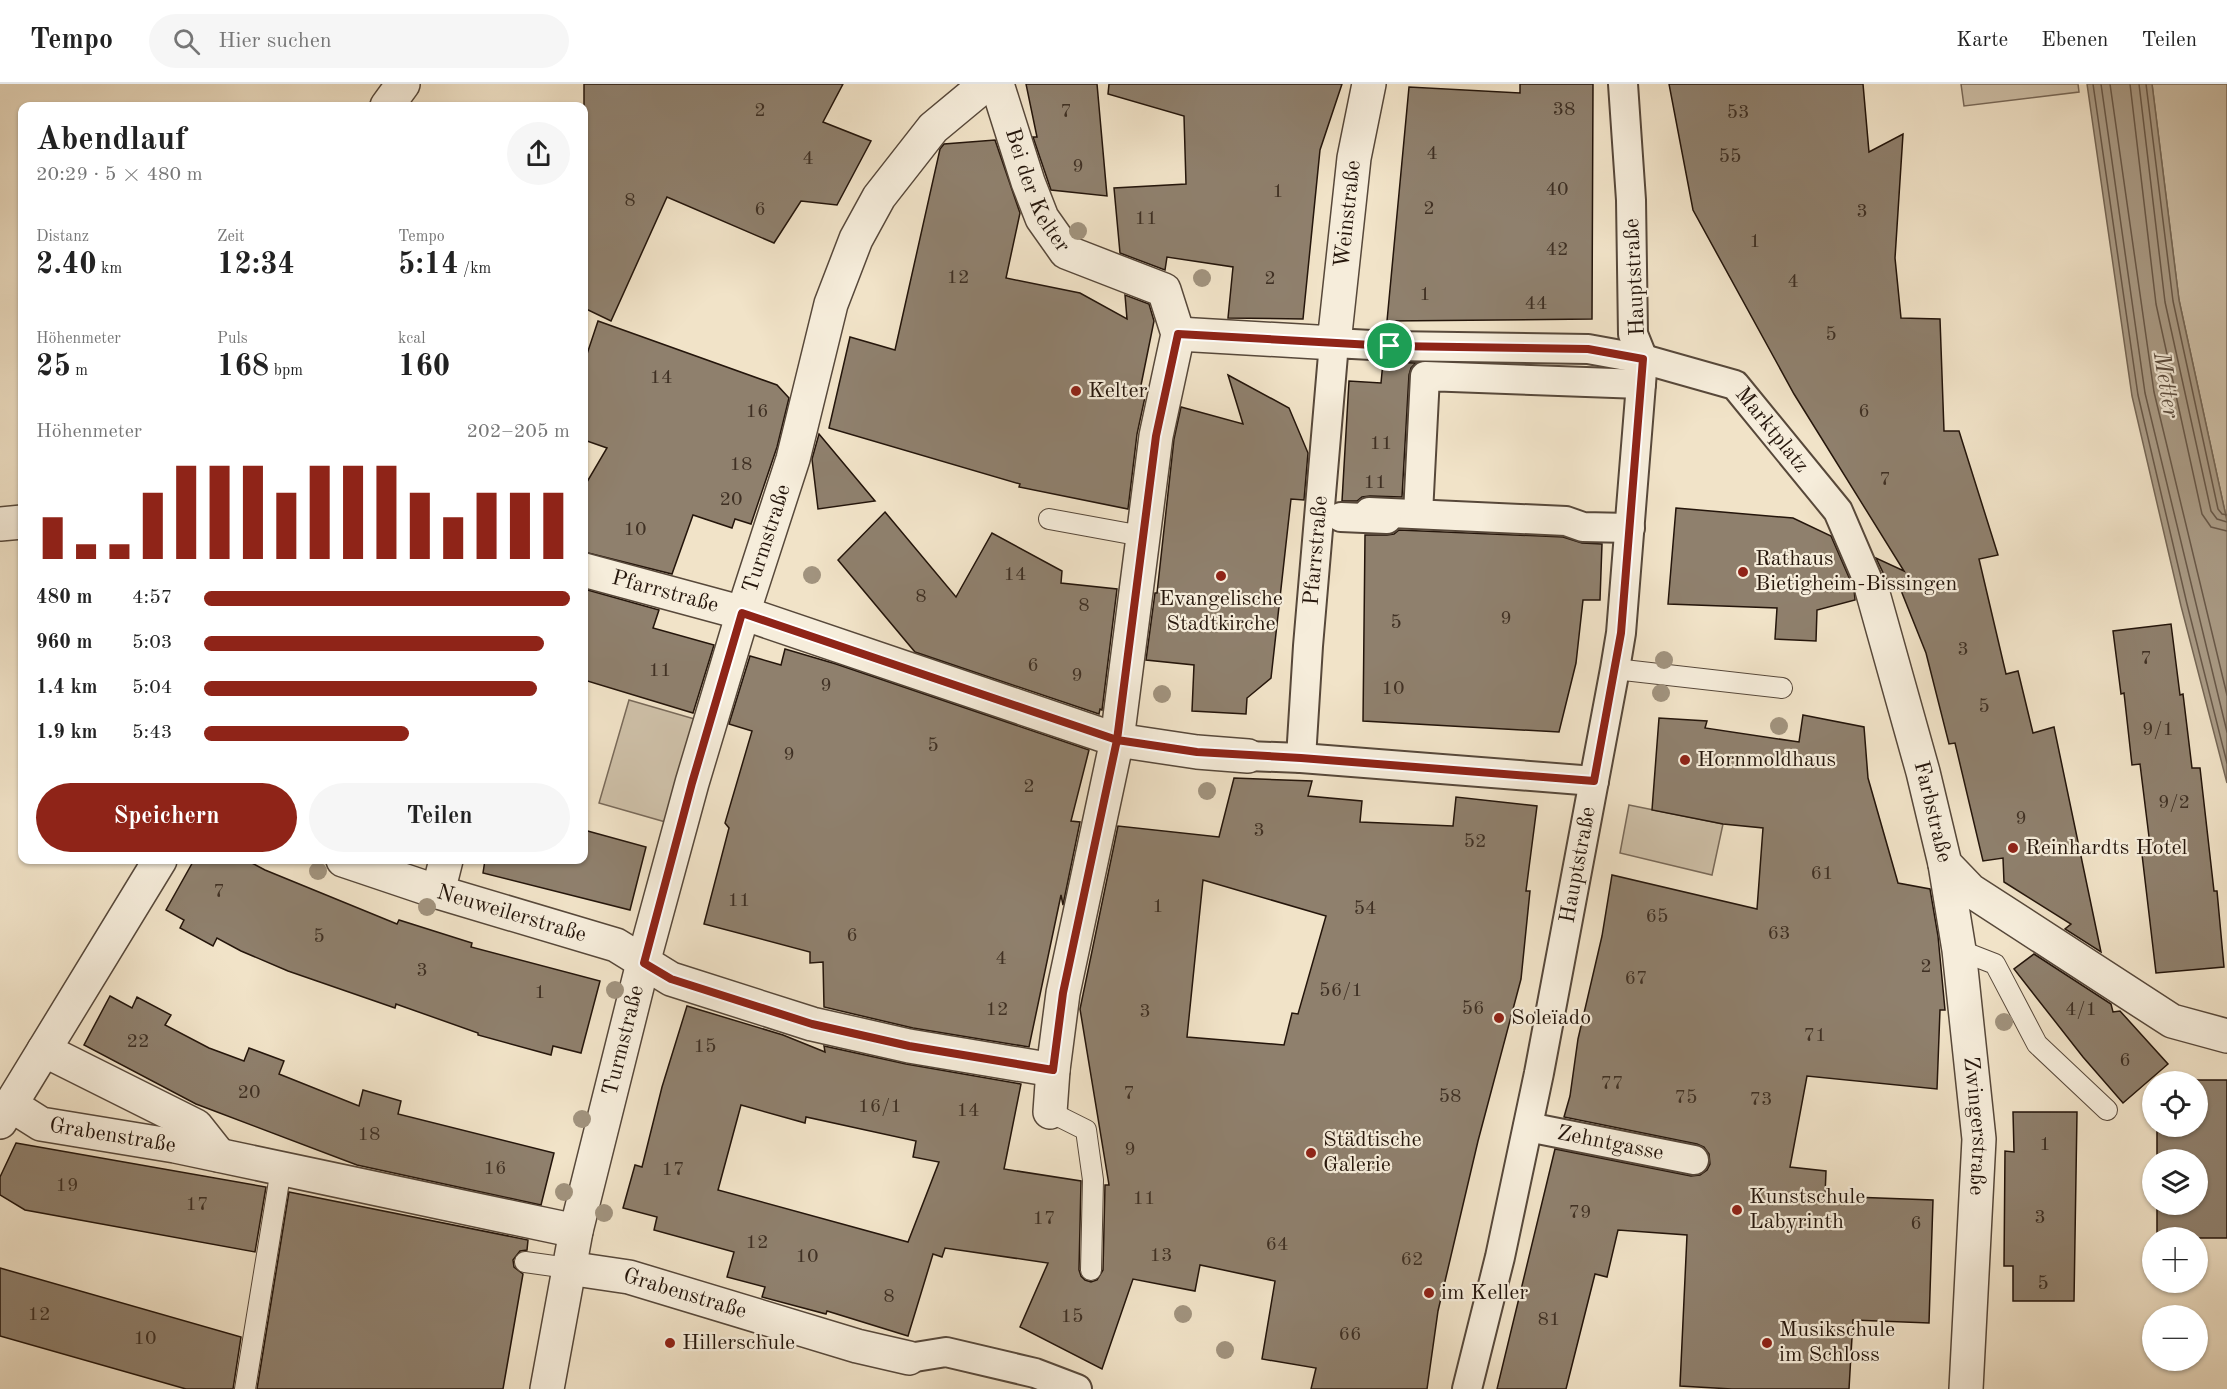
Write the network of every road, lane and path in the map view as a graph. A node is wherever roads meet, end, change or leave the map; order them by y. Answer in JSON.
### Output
{"nodes":[{"id":1,"x":403,"y":84,"type":"edge"},
{"id":2,"x":986,"y":84,"type":"edge"},
{"id":3,"x":997,"y":84,"type":"edge"},
{"id":4,"x":1369,"y":84,"type":"edge"},
{"id":5,"x":1623,"y":84,"type":"edge"},
{"id":6,"x":390,"y":102,"type":"edge"},
{"id":7,"x":1178,"y":334,"type":"junction"},
{"id":8,"x":1334,"y":343,"type":"junction"},
{"id":9,"x":1642,"y":372,"type":"junction"},
{"id":10,"x":1838,"y":511,"type":"joint"},
{"id":11,"x":1418,"y":514,"type":"junction"},
{"id":12,"x":1049,"y":519,"type":"dead end"},
{"id":13,"x":18,"y":522,"type":"edge"},
{"id":14,"x":0,"y":524,"type":"edge"},
{"id":15,"x":1564,"y":526,"type":"dead end"},
{"id":16,"x":1630,"y":528,"type":"junction"},
{"id":17,"x":1142,"y":536,"type":"junction"},
{"id":18,"x":588,"y":571,"type":"edge"},
{"id":19,"x":1872,"y":590,"type":"joint"},
{"id":20,"x":742,"y":613,"type":"junction"},
{"id":21,"x":1615,"y":669,"type":"junction"},
{"id":22,"x":1782,"y":688,"type":"dead end"},
{"id":23,"x":1117,"y":740,"type":"junction"},
{"id":24,"x":1248,"y":756,"type":"joint"},
{"id":25,"x":1301,"y":758,"type":"junction"},
{"id":26,"x":1594,"y":781,"type":"junction"},
{"id":27,"x":158,"y":864,"type":"edge"},
{"id":28,"x":355,"y":864,"type":"edge"},
{"id":29,"x":445,"y":864,"type":"edge"},
{"id":30,"x":1945,"y":864,"type":"junction"},
{"id":31,"x":438,"y":892,"type":"junction"},
{"id":32,"x":1959,"y":950,"type":"junction"},
{"id":33,"x":644,"y":963,"type":"junction"},
{"id":34,"x":2227,"y":1036,"type":"edge"},
{"id":35,"x":44,"y":1050,"type":"junction"},
{"id":36,"x":1053,"y":1070,"type":"junction"},
{"id":37,"x":2107,"y":1110,"type":"dead end"},
{"id":38,"x":1050,"y":1112,"type":"joint"},
{"id":39,"x":5,"y":1114,"type":"edge"},
{"id":40,"x":1528,"y":1127,"type":"junction"},
{"id":41,"x":219,"y":1155,"type":"junction"},
{"id":42,"x":1694,"y":1160,"type":"dead end"},
{"id":43,"x":281,"y":1169,"type":"junction"},
{"id":44,"x":576,"y":1231,"type":"junction"},
{"id":45,"x":525,"y":1262,"type":"dead end"},
{"id":46,"x":568,"y":1268,"type":"junction"},
{"id":47,"x":1091,"y":1270,"type":"dead end"},
{"id":48,"x":909,"y":1358,"type":"joint"},
{"id":49,"x":245,"y":1389,"type":"edge"},
{"id":50,"x":547,"y":1389,"type":"edge"},
{"id":51,"x":1077,"y":1389,"type":"edge"},
{"id":52,"x":1467,"y":1389,"type":"edge"},
{"id":53,"x":1966,"y":1389,"type":"edge"}],
"edges":[{"from":1,"to":6,"type":"street"},
{"from":2,"to":20,"type":"street","name":"Turmstraße"},
{"from":3,"to":7,"type":"street","name":"Bei der Kelter"},
{"from":4,"to":8,"type":"street","name":"Weinstraße"},
{"from":5,"to":9,"type":"street","name":"Hauptstraße"},
{"from":7,"to":8,"type":"street"},
{"from":7,"to":17,"type":"street"},
{"from":8,"to":9,"type":"street","name":"Marktplatz"},
{"from":8,"to":25,"type":"street","name":"Pfarrstraße"},
{"from":9,"to":10,"type":"street","name":"Marktplatz"},
{"from":9,"to":11,"type":"street","name":"Marktplatz"},
{"from":9,"to":16,"type":"street","name":"Hauptstraße"},
{"from":10,"to":19,"type":"street","name":"Farbstraße"},
{"from":11,"to":15,"type":"street"},
{"from":11,"to":16,"type":"street"},
{"from":12,"to":17,"type":"lane"},
{"from":13,"to":14,"type":"street"},
{"from":16,"to":21,"type":"street","name":"Hauptstraße"},
{"from":17,"to":23,"type":"street"},
{"from":18,"to":20,"type":"street","name":"Pfarrstraße"},
{"from":19,"to":30,"type":"street","name":"Farbstraße"},
{"from":20,"to":23,"type":"street","name":"Pfarrstraße"},
{"from":20,"to":33,"type":"street","name":"Turmstraße"},
{"from":21,"to":22,"type":"lane"},
{"from":21,"to":26,"type":"street","name":"Hauptstraße"},
{"from":23,"to":24,"type":"street","name":"Pfarrstraße"},
{"from":23,"to":36,"type":"street"},
{"from":24,"to":25,"type":"street","name":"Pfarrstraße"},
{"from":25,"to":26,"type":"street","name":"Pfarrstraße"},
{"from":26,"to":40,"type":"street","name":"Hauptstraße"},
{"from":27,"to":35,"type":"street"},
{"from":28,"to":31,"type":"street","name":"Neuweilerstraße"},
{"from":29,"to":31,"type":"street"},
{"from":30,"to":32,"type":"street","name":"Zwingerstraße"},
{"from":30,"to":34,"type":"street","name":"Farbstraße"},
{"from":31,"to":33,"type":"street","name":"Neuweilerstraße"},
{"from":32,"to":37,"type":"lane"},
{"from":32,"to":53,"type":"street","name":"Zwingerstraße"},
{"from":33,"to":36,"type":"street","name":"Neuweilerstraße"},
{"from":33,"to":44,"type":"street","name":"Turmstraße"},
{"from":35,"to":39,"type":"street"},
{"from":35,"to":41,"type":"street","name":"Grabenstraße"},
{"from":36,"to":38,"type":"street"},
{"from":38,"to":47,"type":"lane"},
{"from":39,"to":41,"type":"street","name":"Grabenstraße"},
{"from":40,"to":42,"type":"street","name":"Zehntgasse"},
{"from":40,"to":52,"type":"street","name":"Hauptstraße"},
{"from":41,"to":43,"type":"street","name":"Grabenstraße"},
{"from":43,"to":44,"type":"street","name":"Grabenstraße"},
{"from":43,"to":49,"type":"lane"},
{"from":44,"to":46,"type":"street","name":"Turmstraße"},
{"from":45,"to":46,"type":"lane"},
{"from":46,"to":48,"type":"street","name":"Grabenstraße"},
{"from":46,"to":50,"type":"street","name":"Turmstraße"},
{"from":48,"to":51,"type":"street","name":"Grabenstraße"}]}
